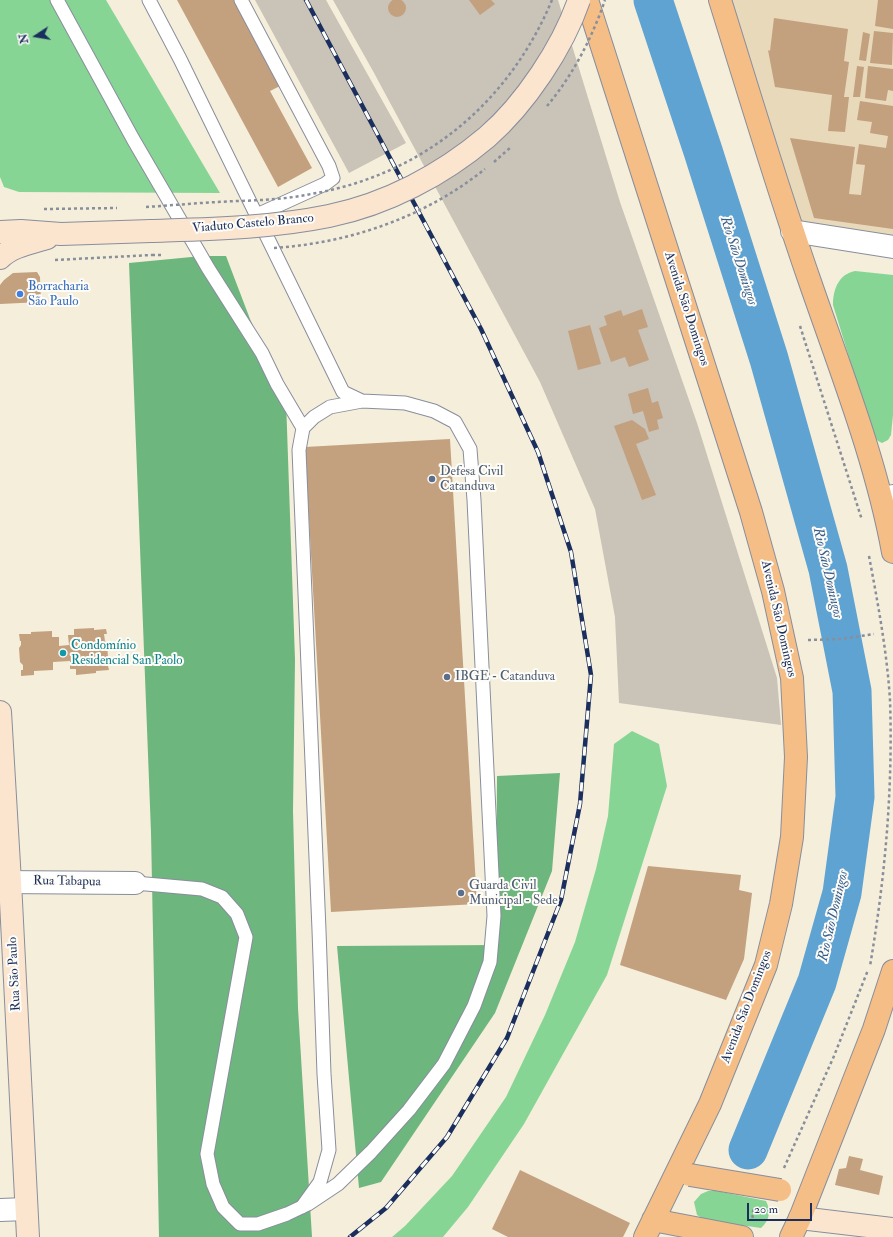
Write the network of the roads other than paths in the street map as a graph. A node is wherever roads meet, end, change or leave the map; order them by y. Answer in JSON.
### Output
{"nodes":[{"id":1,"x":57,"y":0,"type":"edge"},
{"id":2,"x":149,"y":0,"type":"edge"},
{"id":3,"x":241,"y":0,"type":"edge"},
{"id":4,"x":579,"y":0,"type":"edge"},
{"id":5,"x":587,"y":0,"type":"edge"},
{"id":6,"x":720,"y":0,"type":"edge"},
{"id":7,"x":0,"y":214,"type":"edge"},
{"id":8,"x":257,"y":215,"type":"junction"},
{"id":9,"x":21,"y":231,"type":"junction"},
{"id":10,"x":792,"y":231,"type":"junction"},
{"id":11,"x":0,"y":232,"type":"edge"},
{"id":12,"x":61,"y":234,"type":"junction"},
{"id":13,"x":893,"y":247,"type":"edge"},
{"id":14,"x":0,"y":258,"type":"edge"},
{"id":15,"x":362,"y":400,"type":"junction"},
{"id":16,"x":303,"y":428,"type":"junction"},
{"id":17,"x":893,"y":496,"type":"edge"},
{"id":18,"x":889,"y":530,"type":"junction"},
{"id":19,"x":893,"y":552,"type":"edge"},
{"id":20,"x":0,"y":712,"type":"edge"},
{"id":21,"x":5,"y":882,"type":"edge"},
{"id":22,"x":134,"y":883,"type":"joint"},
{"id":23,"x":893,"y":971,"type":"edge"},
{"id":24,"x":684,"y":1173,"type":"junction"},
{"id":25,"x":808,"y":1197,"type":"junction"},
{"id":26,"x":302,"y":1207,"type":"junction"},
{"id":27,"x":26,"y":1209,"type":"junction"},
{"id":28,"x":0,"y":1210,"type":"edge"},
{"id":29,"x":649,"y":1228,"type":"edge"},
{"id":30,"x":795,"y":1228,"type":"edge"},
{"id":31,"x":748,"y":1229,"type":"edge"},
{"id":32,"x":893,"y":1229,"type":"edge"},
{"id":33,"x":28,"y":1237,"type":"edge"}],
"edges":[{"from":1,"to":16,"type":"lane"},
{"from":2,"to":8,"type":"lane"},
{"from":3,"to":8,"type":"lane"},
{"from":4,"to":12,"type":"street","name":"Viaduto Castelo Branco","bridge":true},
{"from":5,"to":24,"type":"main road","name":"Avenida São Domingos"},
{"from":6,"to":10,"type":"main road"},
{"from":7,"to":9,"type":"street"},
{"from":8,"to":15,"type":"lane"},
{"from":9,"to":11,"type":"street","name":"Viaduto Castelo Branco"},
{"from":9,"to":12,"type":"street","name":"Viaduto Castelo Branco"},
{"from":10,"to":13,"type":"street"},
{"from":10,"to":18,"type":"main road"},
{"from":12,"to":14,"type":"street"},
{"from":15,"to":16,"type":"lane"},
{"from":15,"to":26,"type":"lane"},
{"from":16,"to":26,"type":"lane"},
{"from":17,"to":18,"type":"street"},
{"from":18,"to":19,"type":"main road"},
{"from":20,"to":21,"type":"street","name":"Rua São Paulo"},
{"from":21,"to":22,"type":"street","name":"Rua Tabapua"},
{"from":21,"to":27,"type":"street","name":"Rua São Paulo"},
{"from":22,"to":26,"type":"lane"},
{"from":23,"to":25,"type":"main road"},
{"from":24,"to":25,"type":"main road","bridge":true},
{"from":24,"to":29,"type":"main road","name":"Avenida São Domingos"},
{"from":25,"to":30,"type":"main road"},
{"from":27,"to":28,"type":"street"},
{"from":27,"to":33,"type":"street","name":"Rua São Paulo"},
{"from":29,"to":31,"type":"main road"},
{"from":30,"to":32,"type":"street"}]}
